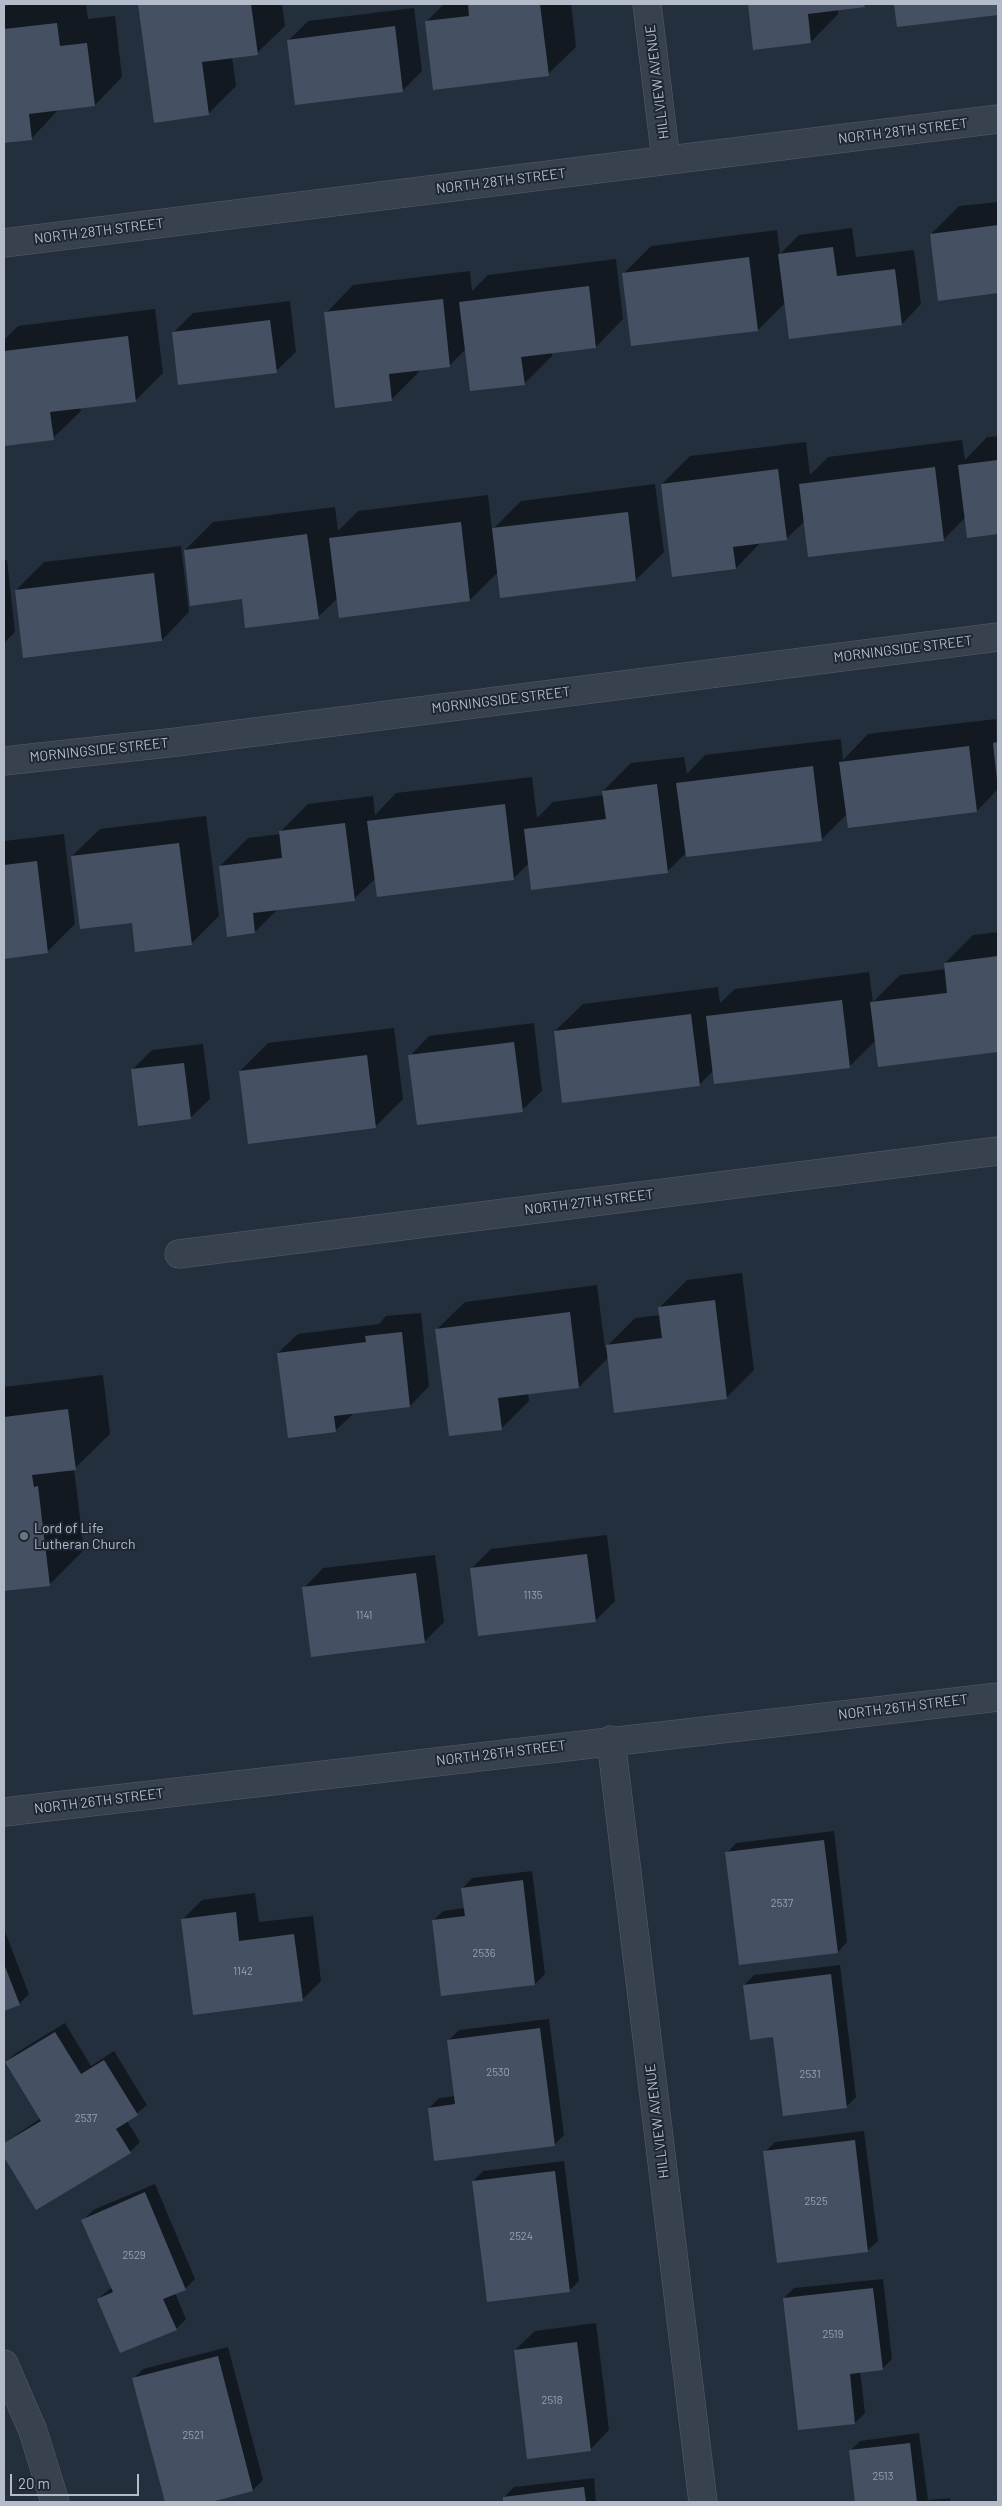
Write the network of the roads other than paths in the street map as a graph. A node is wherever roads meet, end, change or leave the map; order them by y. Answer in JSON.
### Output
{"nodes":[{"id":1,"x":647,"y":4,"type":"edge"},
{"id":2,"x":998,"y":119,"type":"edge"},
{"id":3,"x":666,"y":160,"type":"junction"},
{"id":4,"x":4,"y":243,"type":"edge"},
{"id":5,"x":998,"y":637,"type":"edge"},
{"id":6,"x":4,"y":761,"type":"edge"},
{"id":7,"x":998,"y":1151,"type":"edge"},
{"id":8,"x":179,"y":1254,"type":"dead end"},
{"id":9,"x":998,"y":1697,"type":"edge"},
{"id":10,"x":611,"y":1740,"type":"junction"},
{"id":11,"x":4,"y":1812,"type":"edge"},
{"id":12,"x":4,"y":2364,"type":"edge"},
{"id":13,"x":55,"y":2502,"type":"edge"},
{"id":14,"x":703,"y":2502,"type":"edge"}],
"edges":[{"from":1,"to":3,"type":"street","name":"HILLVIEW AVENUE"},
{"from":2,"to":3,"type":"street","name":"NORTH 28TH STREET"},
{"from":3,"to":4,"type":"street","name":"NORTH 28TH STREET"},
{"from":5,"to":6,"type":"street","name":"MORNINGSIDE STREET"},
{"from":7,"to":8,"type":"street","name":"NORTH 27TH STREET"},
{"from":9,"to":10,"type":"street","name":"NORTH 26TH STREET"},
{"from":10,"to":11,"type":"street","name":"NORTH 26TH STREET"},
{"from":10,"to":14,"type":"street","name":"HILLVIEW AVENUE"},
{"from":12,"to":13,"type":"street"}]}
